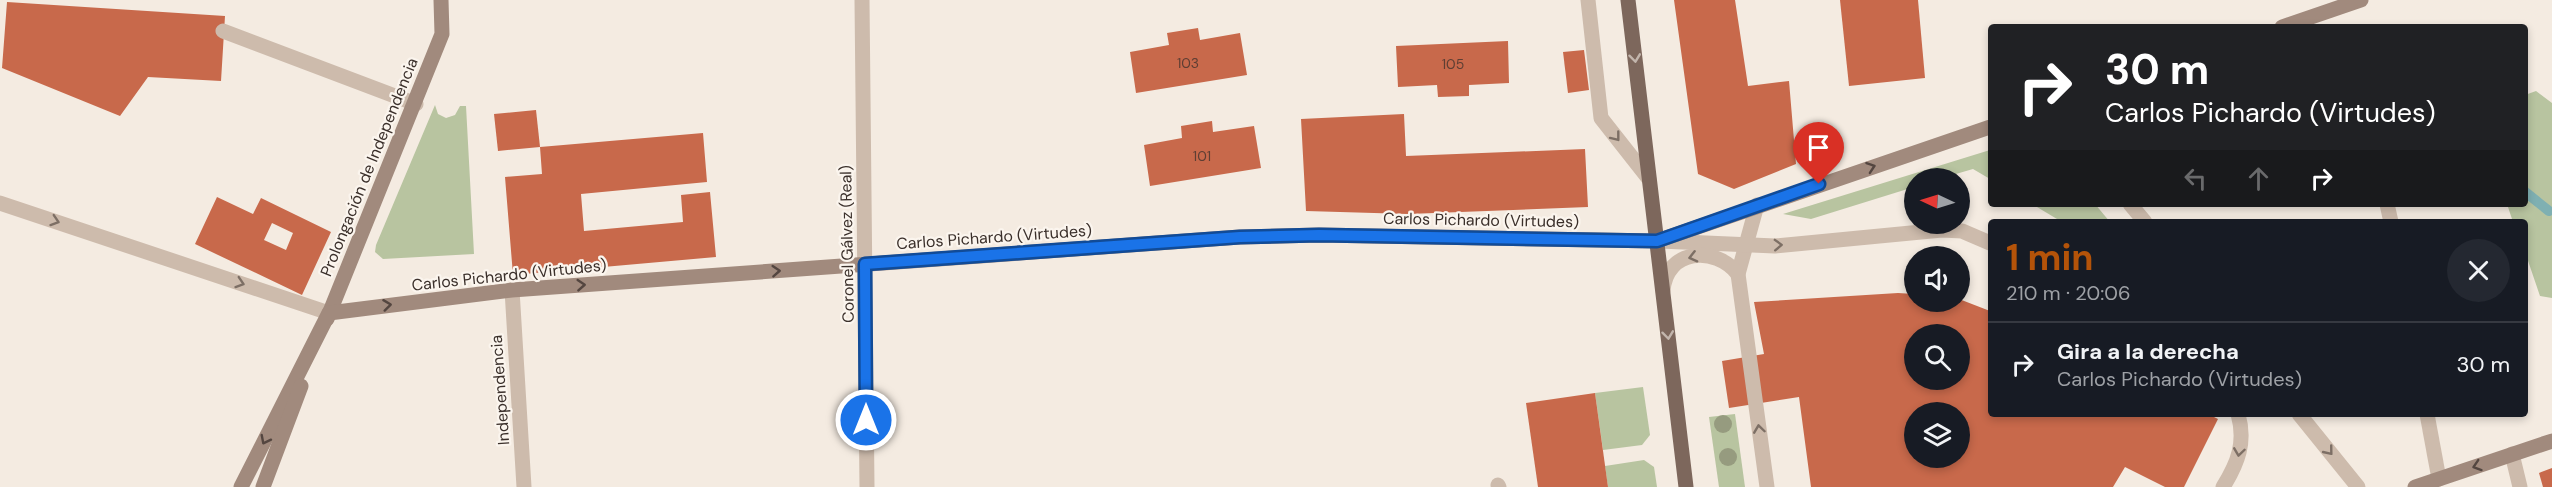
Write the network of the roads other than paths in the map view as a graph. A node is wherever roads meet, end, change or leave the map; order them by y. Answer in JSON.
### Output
{"nodes":[{"id":1,"x":441,"y":0,"type":"edge"},
{"id":2,"x":862,"y":0,"type":"edge"},
{"id":3,"x":1588,"y":0,"type":"edge"},
{"id":4,"x":1628,"y":0,"type":"edge"},
{"id":5,"x":2356,"y":1,"type":"edge"},
{"id":6,"x":2291,"y":24,"type":"edge"},
{"id":7,"x":224,"y":31,"type":"dead end"},
{"id":8,"x":416,"y":104,"type":"junction"},
{"id":9,"x":1988,"y":128,"type":"edge"},
{"id":10,"x":1649,"y":179,"type":"junction"},
{"id":11,"x":0,"y":203,"type":"edge"},
{"id":12,"x":1757,"y":205,"type":"junction"},
{"id":13,"x":2132,"y":207,"type":"edge"},
{"id":14,"x":2142,"y":219,"type":"edge"},
{"id":15,"x":1657,"y":241,"type":"junction"},
{"id":16,"x":1988,"y":242,"type":"edge"},
{"id":17,"x":1747,"y":243,"type":"junction"},
{"id":18,"x":865,"y":264,"type":"junction"},
{"id":19,"x":1738,"y":274,"type":"junction"},
{"id":20,"x":512,"y":290,"type":"junction"},
{"id":21,"x":1663,"y":294,"type":"junction"},
{"id":22,"x":329,"y":313,"type":"junction"},
{"id":23,"x":2239,"y":417,"type":"edge"},
{"id":24,"x":2301,"y":417,"type":"edge"},
{"id":25,"x":2428,"y":417,"type":"edge"},
{"id":26,"x":2552,"y":441,"type":"edge"},
{"id":27,"x":2512,"y":454,"type":"junction"},
{"id":28,"x":2439,"y":479,"type":"junction"},
{"id":29,"x":241,"y":487,"type":"edge"},
{"id":30,"x":263,"y":487,"type":"edge"},
{"id":31,"x":524,"y":487,"type":"edge"},
{"id":32,"x":867,"y":487,"type":"edge"},
{"id":33,"x":1686,"y":487,"type":"edge"},
{"id":34,"x":1767,"y":487,"type":"edge"},
{"id":35,"x":2223,"y":487,"type":"edge"},
{"id":36,"x":2358,"y":487,"type":"edge"},
{"id":37,"x":2415,"y":487,"type":"edge"},
{"id":38,"x":2520,"y":487,"type":"edge"}],
"edges":[{"from":1,"to":8,"type":"street","name":"Prolongación de Independencia"},
{"from":2,"to":18,"type":"street","name":"Coronel Gálvez (Real)"},
{"from":3,"to":10,"type":"street","one_way":true},
{"from":4,"to":10,"type":"main road","one_way":true},
{"from":5,"to":6,"type":"street"},
{"from":7,"to":8,"type":"street"},
{"from":8,"to":22,"type":"street","name":"Prolongación de Independencia"},
{"from":12,"to":9,"type":"street","name":"Carlos Pichardo (Virtudes)","one_way":true},
{"from":10,"to":15,"type":"main road"},
{"from":11,"to":22,"type":"street","name":"Carlos Pichardo (Virtudes)","one_way":true},
{"from":12,"to":15,"type":"street","name":"Carlos Pichardo (Virtudes)"},
{"from":12,"to":17,"type":"street"},
{"from":13,"to":14,"type":"street"},
{"from":15,"to":17,"type":"street"},
{"from":15,"to":18,"type":"street","name":"Carlos Pichardo (Virtudes)"},
{"from":15,"to":21,"type":"main road"},
{"from":17,"to":16,"type":"street","one_way":true},
{"from":17,"to":19,"type":"street"},
{"from":20,"to":18,"type":"street","name":"Carlos Pichardo (Virtudes)","one_way":true},
{"from":18,"to":32,"type":"street","name":"Coronel Gálvez (Real)"},
{"from":19,"to":21,"type":"street","one_way":true},
{"from":34,"to":19,"type":"street","one_way":true},
{"from":22,"to":20,"type":"street","name":"Carlos Pichardo (Virtudes)","one_way":true},
{"from":20,"to":31,"type":"street","name":"Independencia"},
{"from":21,"to":33,"type":"main road","one_way":true},
{"from":22,"to":29,"type":"street","name":"Prolongación de Independencia","one_way":true},
{"from":22,"to":30,"type":"street","name":"Prolongación de Independencia"},
{"from":23,"to":35,"type":"street","one_way":true},
{"from":24,"to":36,"type":"street","one_way":true},
{"from":25,"to":28,"type":"street"},
{"from":26,"to":27,"type":"street"},
{"from":27,"to":28,"type":"street","one_way":true},
{"from":27,"to":38,"type":"street"},
{"from":28,"to":37,"type":"street"}]}
